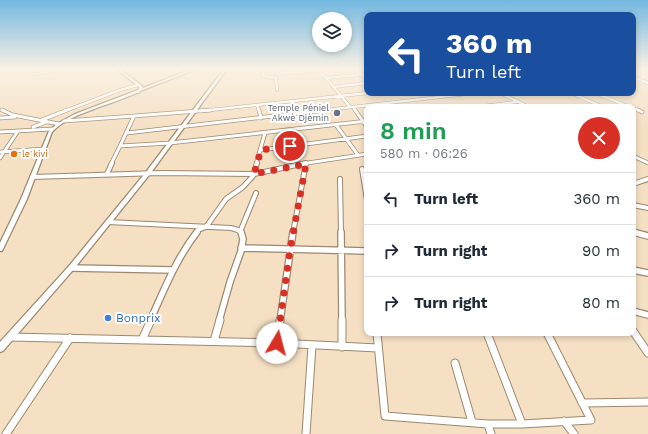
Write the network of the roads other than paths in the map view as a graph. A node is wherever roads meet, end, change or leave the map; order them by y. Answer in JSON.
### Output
{"nodes":[{"id":1,"x":141,"y":89,"type":"edge"},
{"id":2,"x":145,"y":89,"type":"edge"},
{"id":3,"x":211,"y":89,"type":"edge"},
{"id":4,"x":335,"y":89,"type":"edge"},
{"id":5,"x":120,"y":90,"type":"joint"},
{"id":6,"x":138,"y":92,"type":"junction"},
{"id":7,"x":364,"y":93,"type":"edge"},
{"id":8,"x":130,"y":95,"type":"junction"},
{"id":9,"x":340,"y":96,"type":"junction"},
{"id":10,"x":449,"y":96,"type":"edge"},
{"id":11,"x":506,"y":96,"type":"edge"},
{"id":12,"x":578,"y":96,"type":"edge"},
{"id":13,"x":602,"y":96,"type":"edge"},
{"id":14,"x":91,"y":102,"type":"junction"},
{"id":15,"x":517,"y":102,"type":"junction"},
{"id":16,"x":378,"y":104,"type":"edge"},
{"id":17,"x":501,"y":104,"type":"edge"},
{"id":18,"x":522,"y":104,"type":"edge"},
{"id":19,"x":596,"y":104,"type":"edge"},
{"id":20,"x":621,"y":104,"type":"edge"},
{"id":21,"x":257,"y":105,"type":"junction"},
{"id":22,"x":102,"y":106,"type":"junction"},
{"id":23,"x":364,"y":106,"type":"edge"},
{"id":24,"x":352,"y":107,"type":"junction"},
{"id":25,"x":636,"y":109,"type":"edge"},
{"id":26,"x":2,"y":110,"type":"dead end"},
{"id":27,"x":194,"y":112,"type":"junction"},
{"id":28,"x":642,"y":112,"type":"dead end"},
{"id":29,"x":21,"y":116,"type":"junction"},
{"id":30,"x":134,"y":116,"type":"junction"},
{"id":31,"x":0,"y":118,"type":"edge"},
{"id":32,"x":260,"y":118,"type":"junction"},
{"id":33,"x":42,"y":120,"type":"junction"},
{"id":34,"x":47,"y":121,"type":"junction"},
{"id":35,"x":64,"y":121,"type":"junction"},
{"id":36,"x":362,"y":121,"type":"junction"},
{"id":37,"x":364,"y":123,"type":"edge"},
{"id":38,"x":59,"y":124,"type":"junction"},
{"id":39,"x":336,"y":125,"type":"junction"},
{"id":40,"x":33,"y":127,"type":"dead end"},
{"id":41,"x":182,"y":127,"type":"junction"},
{"id":42,"x":52,"y":129,"type":"junction"},
{"id":43,"x":18,"y":131,"type":"junction"},
{"id":44,"x":0,"y":132,"type":"edge"},
{"id":45,"x":127,"y":133,"type":"junction"},
{"id":46,"x":265,"y":133,"type":"junction"},
{"id":47,"x":364,"y":136,"type":"edge"},
{"id":48,"x":346,"y":139,"type":"junction"},
{"id":49,"x":170,"y":143,"type":"junction"},
{"id":50,"x":120,"y":146,"type":"junction"},
{"id":51,"x":44,"y":149,"type":"junction"},
{"id":52,"x":261,"y":150,"type":"junction"},
{"id":53,"x":2,"y":152,"type":"edge"},
{"id":54,"x":364,"y":154,"type":"edge"},
{"id":55,"x":358,"y":155,"type":"junction"},
{"id":56,"x":636,"y":157,"type":"edge"},
{"id":57,"x":0,"y":158,"type":"edge"},
{"id":58,"x":648,"y":163,"type":"edge"},
{"id":59,"x":306,"y":164,"type":"junction"},
{"id":60,"x":362,"y":169,"type":"dead end"},
{"id":61,"x":148,"y":173,"type":"junction"},
{"id":62,"x":107,"y":174,"type":"junction"},
{"id":63,"x":254,"y":174,"type":"junction"},
{"id":64,"x":32,"y":178,"type":"junction"},
{"id":65,"x":364,"y":178,"type":"edge"},
{"id":66,"x":340,"y":179,"type":"dead end"},
{"id":67,"x":648,"y":179,"type":"edge"},
{"id":68,"x":640,"y":181,"type":"junction"},
{"id":69,"x":636,"y":183,"type":"edge"},
{"id":70,"x":648,"y":185,"type":"edge"},
{"id":71,"x":256,"y":193,"type":"dead end"},
{"id":72,"x":636,"y":206,"type":"edge"},
{"id":73,"x":648,"y":208,"type":"edge"},
{"id":74,"x":108,"y":222,"type":"junction"},
{"id":75,"x":206,"y":227,"type":"junction"},
{"id":76,"x":240,"y":232,"type":"junction"},
{"id":77,"x":636,"y":233,"type":"edge"},
{"id":78,"x":648,"y":236,"type":"edge"},
{"id":79,"x":1,"y":247,"type":"edge"},
{"id":80,"x":241,"y":248,"type":"junction"},
{"id":81,"x":290,"y":250,"type":"junction"},
{"id":82,"x":364,"y":250,"type":"edge"},
{"id":83,"x":342,"y":251,"type":"junction"},
{"id":84,"x":71,"y":268,"type":"junction"},
{"id":85,"x":173,"y":270,"type":"junction"},
{"id":86,"x":636,"y":271,"type":"edge"},
{"id":87,"x":648,"y":273,"type":"edge"},
{"id":88,"x":636,"y":312,"type":"edge"},
{"id":89,"x":648,"y":315,"type":"edge"},
{"id":90,"x":636,"y":335,"type":"edge"},
{"id":91,"x":377,"y":336,"type":"edge"},
{"id":92,"x":488,"y":336,"type":"edge"},
{"id":93,"x":549,"y":336,"type":"edge"},
{"id":94,"x":9,"y":337,"type":"junction"},
{"id":95,"x":70,"y":338,"type":"junction"},
{"id":96,"x":142,"y":340,"type":"junction"},
{"id":97,"x":214,"y":341,"type":"junction"},
{"id":98,"x":277,"y":343,"type":"junction"},
{"id":99,"x":312,"y":346,"type":"junction"},
{"id":100,"x":342,"y":347,"type":"junction"},
{"id":101,"x":0,"y":348,"type":"edge"},
{"id":102,"x":378,"y":348,"type":"junction"},
{"id":103,"x":648,"y":354,"type":"edge"},
{"id":104,"x":455,"y":363,"type":"dead end"},
{"id":105,"x":582,"y":402,"type":"junction"},
{"id":106,"x":648,"y":402,"type":"edge"},
{"id":107,"x":564,"y":421,"type":"junction"},
{"id":108,"x":472,"y":422,"type":"junction"},
{"id":109,"x":488,"y":424,"type":"junction"},
{"id":110,"x":522,"y":424,"type":"junction"},
{"id":111,"x":6,"y":434,"type":"edge"},
{"id":112,"x":306,"y":434,"type":"edge"},
{"id":113,"x":491,"y":434,"type":"edge"},
{"id":114,"x":574,"y":434,"type":"edge"}],
"edges":[{"from":1,"to":6,"type":"street"},
{"from":2,"to":6,"type":"street"},
{"from":3,"to":27,"type":"street"},
{"from":4,"to":9,"type":"street"},
{"from":5,"to":8,"type":"street"},
{"from":5,"to":14,"type":"street"},
{"from":6,"to":8,"type":"street"},
{"from":7,"to":9,"type":"street"},
{"from":8,"to":22,"type":"street"},
{"from":9,"to":21,"type":"street"},
{"from":9,"to":24,"type":"street"},
{"from":10,"to":16,"type":"street"},
{"from":11,"to":15,"type":"street"},
{"from":12,"to":19,"type":"street"},
{"from":13,"to":20,"type":"street"},
{"from":14,"to":22,"type":"street"},
{"from":14,"to":33,"type":"street"},
{"from":15,"to":17,"type":"street"},
{"from":15,"to":18,"type":"street"},
{"from":21,"to":27,"type":"street"},
{"from":21,"to":32,"type":"street"},
{"from":22,"to":35,"type":"street"},
{"from":23,"to":24,"type":"street"},
{"from":24,"to":32,"type":"street"},
{"from":24,"to":36,"type":"street"},
{"from":25,"to":28,"type":"street"},
{"from":26,"to":29,"type":"street"},
{"from":27,"to":30,"type":"street"},
{"from":27,"to":41,"type":"street"},
{"from":29,"to":31,"type":"street"},
{"from":29,"to":33,"type":"street"},
{"from":30,"to":35,"type":"street"},
{"from":30,"to":45,"type":"street"},
{"from":32,"to":41,"type":"street"},
{"from":33,"to":34,"type":"street"},
{"from":34,"to":38,"type":"street"},
{"from":34,"to":40,"type":"street"},
{"from":35,"to":38,"type":"street"},
{"from":36,"to":37,"type":"street"},
{"from":36,"to":39,"type":"street"},
{"from":38,"to":42,"type":"street"},
{"from":39,"to":46,"type":"street"},
{"from":39,"to":48,"type":"street"},
{"from":41,"to":45,"type":"street"},
{"from":41,"to":49,"type":"street"},
{"from":42,"to":43,"type":"street"},
{"from":42,"to":51,"type":"street"},
{"from":43,"to":44,"type":"street"},
{"from":43,"to":53,"type":"street"},
{"from":45,"to":50,"type":"street"},
{"from":46,"to":49,"type":"street"},
{"from":46,"to":52,"type":"street"},
{"from":47,"to":48,"type":"street"},
{"from":48,"to":52,"type":"street"},
{"from":48,"to":55,"type":"street"},
{"from":49,"to":50,"type":"street"},
{"from":49,"to":61,"type":"street"},
{"from":50,"to":62,"type":"street"},
{"from":51,"to":53,"type":"street"},
{"from":51,"to":64,"type":"street"},
{"from":52,"to":63,"type":"street"},
{"from":53,"to":57,"type":"street"},
{"from":54,"to":55,"type":"street"},
{"from":55,"to":59,"type":"street"},
{"from":56,"to":58,"type":"street"},
{"from":59,"to":63,"type":"street"},
{"from":59,"to":81,"type":"street"},
{"from":60,"to":65,"type":"street"},
{"from":61,"to":62,"type":"street"},
{"from":61,"to":63,"type":"street"},
{"from":61,"to":74,"type":"street"},
{"from":62,"to":64,"type":"street"},
{"from":63,"to":75,"type":"street"},
{"from":64,"to":79,"type":"street"},
{"from":66,"to":83,"type":"street"},
{"from":67,"to":68,"type":"street"},
{"from":68,"to":69,"type":"street"},
{"from":68,"to":70,"type":"street"},
{"from":71,"to":76,"type":"street"},
{"from":72,"to":73,"type":"street"},
{"from":74,"to":75,"type":"street"},
{"from":74,"to":84,"type":"street"},
{"from":75,"to":76,"type":"street"},
{"from":75,"to":85,"type":"street"},
{"from":76,"to":80,"type":"street"},
{"from":77,"to":78,"type":"street"},
{"from":80,"to":81,"type":"street"},
{"from":80,"to":97,"type":"street"},
{"from":81,"to":83,"type":"street"},
{"from":81,"to":98,"type":"street"},
{"from":82,"to":83,"type":"street"},
{"from":83,"to":100,"type":"street"},
{"from":84,"to":85,"type":"street"},
{"from":84,"to":94,"type":"street"},
{"from":85,"to":96,"type":"street"},
{"from":86,"to":87,"type":"street"},
{"from":88,"to":89,"type":"street"},
{"from":90,"to":103,"type":"street"},
{"from":91,"to":102,"type":"street"},
{"from":92,"to":110,"type":"street"},
{"from":93,"to":105,"type":"street"},
{"from":94,"to":95,"type":"street"},
{"from":94,"to":101,"type":"street"},
{"from":95,"to":96,"type":"street"},
{"from":95,"to":111,"type":"street"},
{"from":96,"to":97,"type":"street"},
{"from":97,"to":98,"type":"street"},
{"from":98,"to":99,"type":"street"},
{"from":99,"to":100,"type":"street"},
{"from":99,"to":112,"type":"street"},
{"from":100,"to":102,"type":"street"},
{"from":102,"to":108,"type":"street"},
{"from":104,"to":108,"type":"street"},
{"from":105,"to":106,"type":"street"},
{"from":105,"to":107,"type":"street"},
{"from":107,"to":110,"type":"street"},
{"from":107,"to":114,"type":"street"},
{"from":108,"to":109,"type":"street"},
{"from":109,"to":110,"type":"street"},
{"from":109,"to":113,"type":"street"}]}
